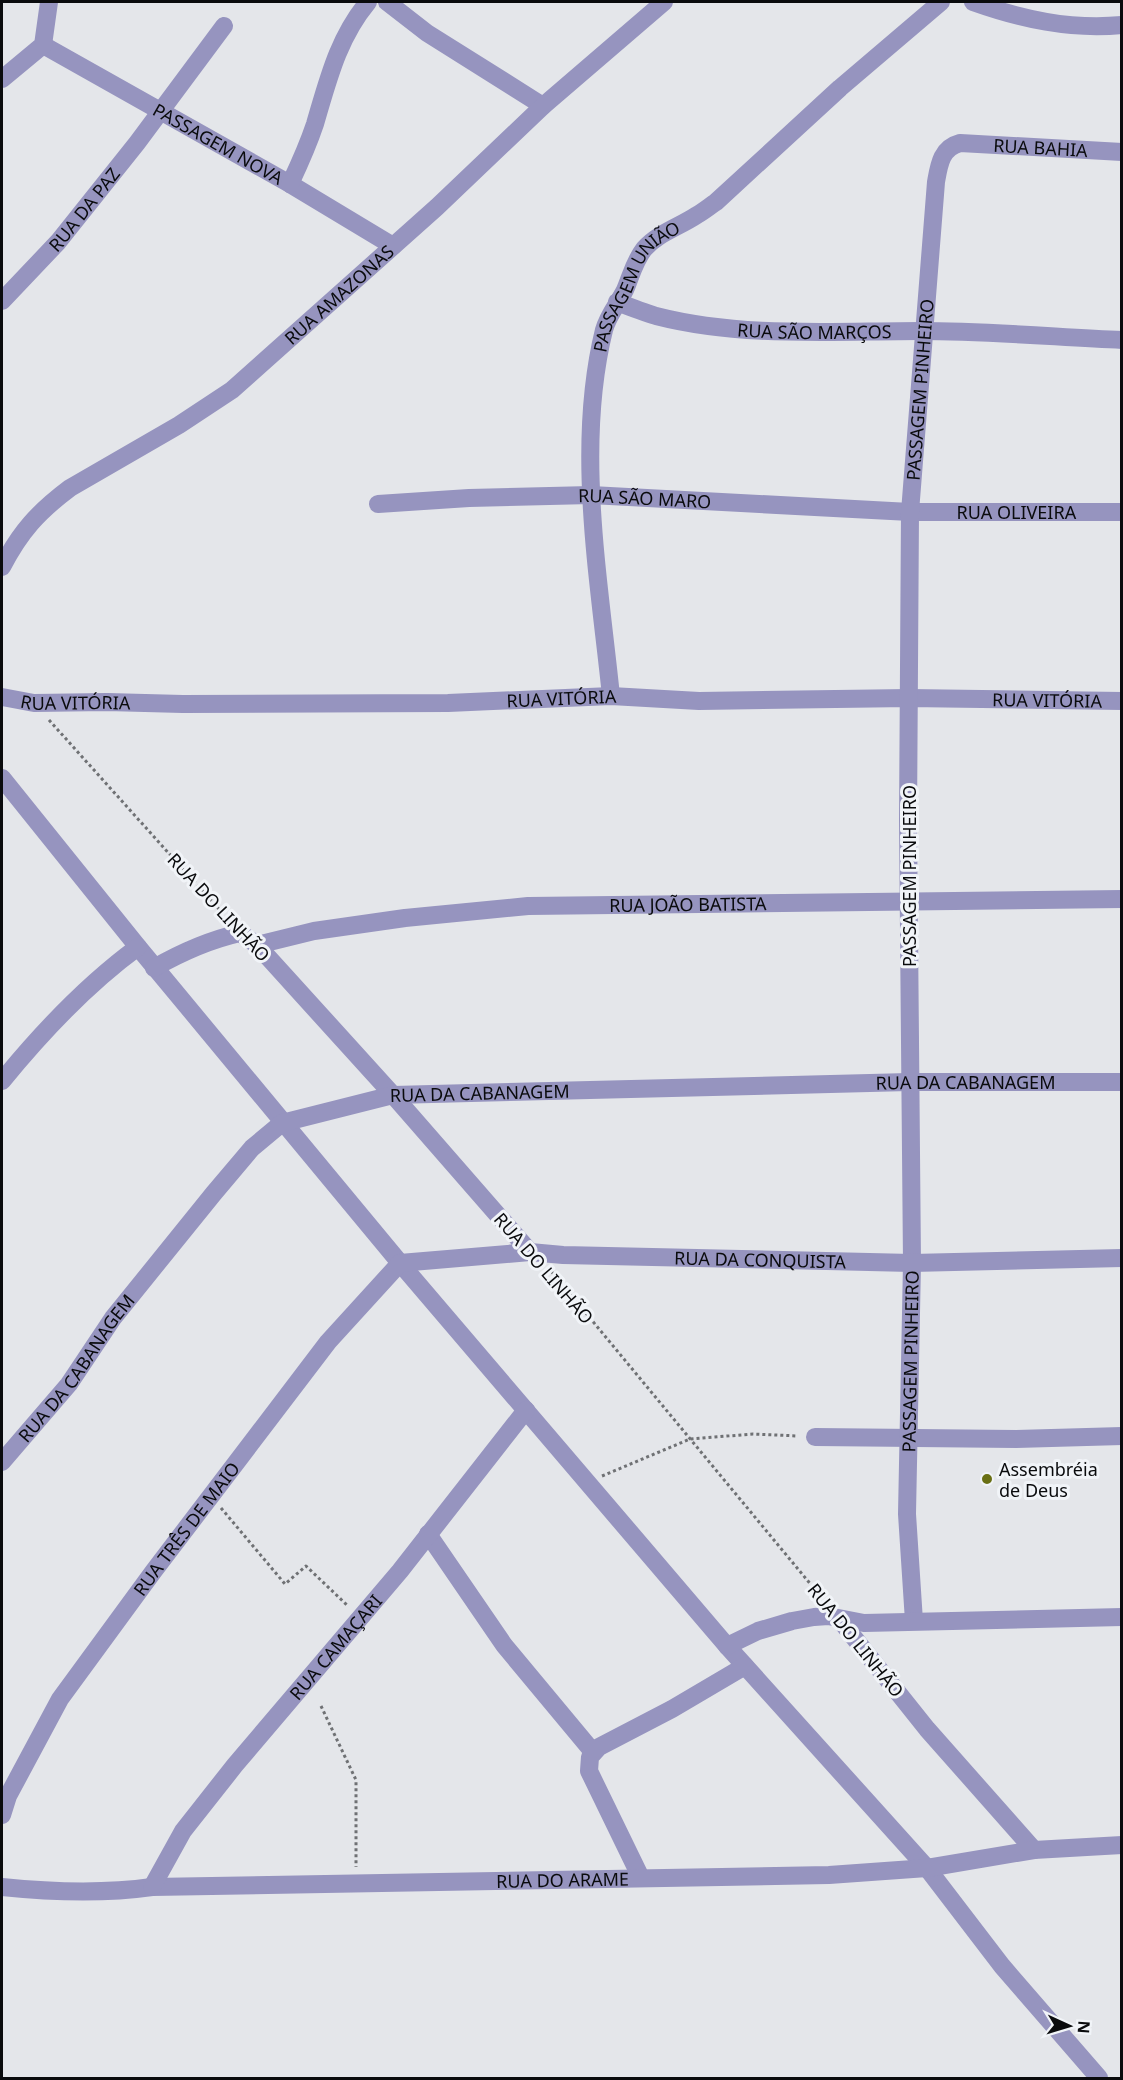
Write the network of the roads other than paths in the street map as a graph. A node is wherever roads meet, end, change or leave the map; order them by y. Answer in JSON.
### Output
{"nodes":[{"id":1,"x":49,"y":2,"type":"edge"},
{"id":2,"x":368,"y":2,"type":"edge"},
{"id":3,"x":387,"y":2,"type":"edge"},
{"id":4,"x":664,"y":2,"type":"edge"},
{"id":5,"x":941,"y":2,"type":"edge"},
{"id":6,"x":973,"y":2,"type":"edge"},
{"id":7,"x":224,"y":26,"type":"dead end"},
{"id":8,"x":1122,"y":26,"type":"edge"},
{"id":9,"x":43,"y":45,"type":"junction"},
{"id":10,"x":2,"y":79,"type":"edge"},
{"id":11,"x":543,"y":106,"type":"junction"},
{"id":12,"x":162,"y":111,"type":"junction"},
{"id":13,"x":960,"y":143,"type":"joint"},
{"id":14,"x":1122,"y":152,"type":"edge"},
{"id":15,"x":290,"y":184,"type":"junction"},
{"id":16,"x":393,"y":246,"type":"junction"},
{"id":17,"x":2,"y":301,"type":"edge"},
{"id":18,"x":617,"y":302,"type":"junction"},
{"id":19,"x":923,"y":331,"type":"junction"},
{"id":20,"x":1122,"y":340,"type":"edge"},
{"id":21,"x":591,"y":495,"type":"junction"},
{"id":22,"x":378,"y":504,"type":"dead end"},
{"id":23,"x":910,"y":512,"type":"junction"},
{"id":24,"x":1122,"y":512,"type":"edge"},
{"id":25,"x":2,"y":567,"type":"edge"},
{"id":26,"x":611,"y":696,"type":"junction"},
{"id":27,"x":2,"y":697,"type":"edge"},
{"id":28,"x":909,"y":698,"type":"junction"},
{"id":29,"x":1122,"y":701,"type":"edge"},
{"id":30,"x":2,"y":778,"type":"edge"},
{"id":31,"x":1122,"y":898,"type":"edge"},
{"id":32,"x":910,"y":900,"type":"junction"},
{"id":33,"x":257,"y":945,"type":"junction"},
{"id":34,"x":138,"y":947,"type":"junction"},
{"id":35,"x":154,"y":968,"type":"junction"},
{"id":36,"x":2,"y":1081,"type":"edge"},
{"id":37,"x":909,"y":1082,"type":"junction"},
{"id":38,"x":1122,"y":1082,"type":"edge"},
{"id":39,"x":393,"y":1095,"type":"junction"},
{"id":40,"x":282,"y":1123,"type":"junction"},
{"id":41,"x":530,"y":1252,"type":"junction"},
{"id":42,"x":1122,"y":1258,"type":"edge"},
{"id":43,"x":400,"y":1263,"type":"junction"},
{"id":44,"x":912,"y":1263,"type":"junction"},
{"id":45,"x":526,"y":1410,"type":"junction"},
{"id":46,"x":1122,"y":1436,"type":"edge"},
{"id":47,"x":815,"y":1437,"type":"road end"},
{"id":48,"x":908,"y":1439,"type":"junction"},
{"id":49,"x":5,"y":1450,"type":"edge"},
{"id":50,"x":428,"y":1534,"type":"junction"},
{"id":51,"x":1122,"y":1617,"type":"edge"},
{"id":52,"x":840,"y":1620,"type":"junction"},
{"id":53,"x":914,"y":1621,"type":"junction"},
{"id":54,"x":727,"y":1646,"type":"junction"},
{"id":55,"x":745,"y":1666,"type":"junction"},
{"id":56,"x":593,"y":1752,"type":"junction"},
{"id":57,"x":2,"y":1815,"type":"edge"},
{"id":58,"x":1122,"y":1845,"type":"edge"},
{"id":59,"x":1034,"y":1850,"type":"junction"},
{"id":60,"x":927,"y":1868,"type":"junction"},
{"id":61,"x":641,"y":1878,"type":"junction"},
{"id":62,"x":2,"y":1887,"type":"edge"},
{"id":63,"x":152,"y":1887,"type":"junction"},
{"id":64,"x":1099,"y":2079,"type":"edge"}],
"edges":[{"from":1,"to":9,"type":"street"},
{"from":2,"to":15,"type":"street"},
{"from":3,"to":11,"type":"street"},
{"from":4,"to":11,"type":"street","name":"RUA AMAZONAS"},
{"from":5,"to":18,"type":"street","name":"PASSAGEM UNIÃO"},
{"from":6,"to":8,"type":"street"},
{"from":7,"to":12,"type":"street","name":"RUA DA PAZ"},
{"from":9,"to":10,"type":"street"},
{"from":9,"to":12,"type":"street","name":"PASSAGEM NOVA"},
{"from":11,"to":16,"type":"street","name":"RUA AMAZONAS"},
{"from":12,"to":15,"type":"street","name":"PASSAGEM NOVA"},
{"from":12,"to":17,"type":"street","name":"RUA DA PAZ"},
{"from":13,"to":14,"type":"street","name":"RUA BAHIA"},
{"from":13,"to":19,"type":"street","name":"PASSAGEM PINHEIRO"},
{"from":15,"to":16,"type":"street","name":"PASSAGEM NOVA"},
{"from":16,"to":25,"type":"street","name":"RUA AMAZONAS"},
{"from":18,"to":19,"type":"street","name":"RUA SÃO MARÇOS"},
{"from":18,"to":21,"type":"street","name":"PASSAGEM UNIÃO"},
{"from":19,"to":20,"type":"street","name":"RUA SÃO MARÇOS"},
{"from":19,"to":23,"type":"street","name":"PASSAGEM PINHEIRO"},
{"from":21,"to":22,"type":"street","name":"RUA SÃO MARO"},
{"from":21,"to":23,"type":"street","name":"RUA SÃO MARO"},
{"from":21,"to":26,"type":"street","name":"PASSAGEM UNIÃO"},
{"from":23,"to":24,"type":"street","name":"RUA OLIVEIRA"},
{"from":23,"to":28,"type":"street","name":"PASSAGEM PINHEIRO"},
{"from":26,"to":27,"type":"street","name":"RUA VITÓRIA"},
{"from":26,"to":28,"type":"street","name":"RUA VITÓRIA"},
{"from":28,"to":29,"type":"street","name":"RUA VITÓRIA"},
{"from":28,"to":32,"type":"street","name":"PASSAGEM PINHEIRO"},
{"from":30,"to":34,"type":"street"},
{"from":31,"to":32,"type":"street","name":"RUA JOÃO BATISTA"},
{"from":32,"to":33,"type":"street","name":"RUA JOÃO BATISTA"},
{"from":32,"to":37,"type":"street","name":"PASSAGEM PINHEIRO"},
{"from":33,"to":35,"type":"street","name":"RUA DO LINHÃO"},
{"from":33,"to":39,"type":"street","name":"RUA DO LINHÃO"},
{"from":34,"to":35,"type":"street"},
{"from":34,"to":36,"type":"street"},
{"from":35,"to":40,"type":"street"},
{"from":37,"to":38,"type":"street","name":"RUA DA CABANAGEM"},
{"from":37,"to":39,"type":"street","name":"RUA DA CABANAGEM"},
{"from":37,"to":44,"type":"street","name":"PASSAGEM PINHEIRO"},
{"from":39,"to":40,"type":"street","name":"RUA DA CABANAGEM"},
{"from":39,"to":41,"type":"street","name":"RUA DO LINHÃO"},
{"from":40,"to":43,"type":"street"},
{"from":40,"to":49,"type":"street","name":"RUA DA CABANAGEM"},
{"from":41,"to":43,"type":"street","name":"RUA DA CONQUISTA"},
{"from":41,"to":44,"type":"street","name":"RUA DA CONQUISTA"},
{"from":42,"to":44,"type":"street","name":"RUA DA CONQUISTA"},
{"from":43,"to":45,"type":"street"},
{"from":43,"to":57,"type":"street","name":"RUA TRÊS DE MAIO"},
{"from":44,"to":48,"type":"street","name":"PASSAGEM PINHEIRO"},
{"from":45,"to":50,"type":"street","name":"RUA CAMAÇARI"},
{"from":45,"to":54,"type":"street"},
{"from":46,"to":48,"type":"street"},
{"from":47,"to":48,"type":"street"},
{"from":48,"to":53,"type":"street","name":"PASSAGEM PINHEIRO"},
{"from":50,"to":56,"type":"street"},
{"from":50,"to":63,"type":"street","name":"RUA CAMAÇARI"},
{"from":51,"to":53,"type":"street"},
{"from":52,"to":53,"type":"street"},
{"from":52,"to":54,"type":"street"},
{"from":52,"to":59,"type":"street","name":"RUA DO LINHÃO"},
{"from":54,"to":55,"type":"street"},
{"from":55,"to":56,"type":"street"},
{"from":55,"to":60,"type":"street"},
{"from":56,"to":61,"type":"street"},
{"from":58,"to":59,"type":"street","name":"RUA DO ARAME"},
{"from":59,"to":60,"type":"street","name":"RUA DO ARAME"},
{"from":60,"to":61,"type":"street","name":"RUA DO ARAME"},
{"from":60,"to":64,"type":"street"},
{"from":61,"to":63,"type":"street","name":"RUA DO ARAME"},
{"from":62,"to":63,"type":"street","name":"RUA DO ARAME"}]}
